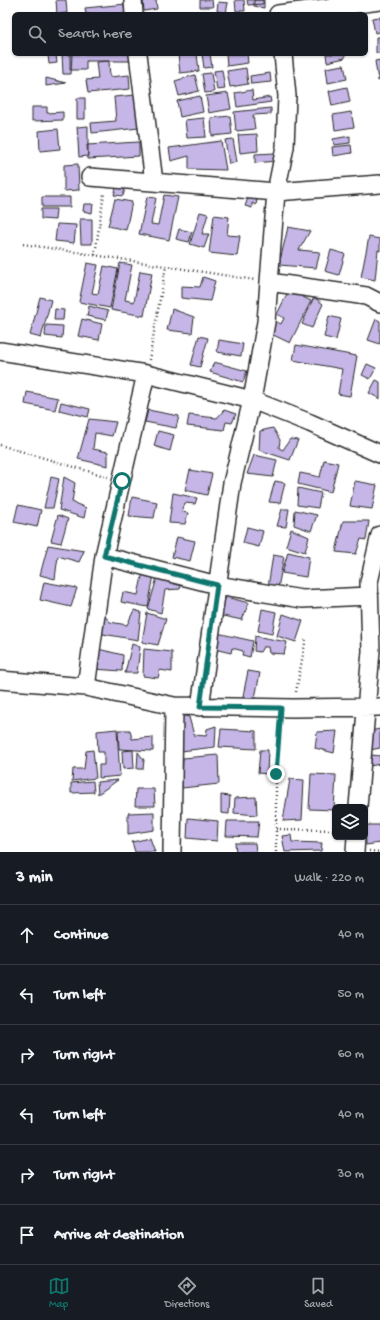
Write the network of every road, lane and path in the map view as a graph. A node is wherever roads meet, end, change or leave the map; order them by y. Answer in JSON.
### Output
{"nodes":[{"id":1,"x":133,"y":0,"type":"edge"},
{"id":2,"x":380,"y":1,"type":"edge"},
{"id":3,"x":134,"y":12,"type":"edge"},
{"id":4,"x":295,"y":12,"type":"edge"},
{"id":5,"x":138,"y":56,"type":"edge"},
{"id":6,"x":283,"y":56,"type":"edge"},
{"id":7,"x":98,"y":178,"type":"joint"},
{"id":8,"x":154,"y":182,"type":"junction"},
{"id":9,"x":380,"y":184,"type":"edge"},
{"id":10,"x":276,"y":192,"type":"junction"},
{"id":11,"x":23,"y":244,"type":"dead end"},
{"id":12,"x":95,"y":256,"type":"junction"},
{"id":13,"x":166,"y":266,"type":"junction"},
{"id":14,"x":269,"y":282,"type":"junction"},
{"id":15,"x":380,"y":303,"type":"edge"},
{"id":16,"x":0,"y":351,"type":"edge"},
{"id":17,"x":146,"y":374,"type":"junction"},
{"id":18,"x":252,"y":400,"type":"junction"},
{"id":19,"x":0,"y":445,"type":"edge"},
{"id":20,"x":380,"y":454,"type":"edge"},
{"id":21,"x":122,"y":481,"type":"junction"},
{"id":22,"x":380,"y":534,"type":"edge"},
{"id":23,"x":104,"y":556,"type":"junction"},
{"id":24,"x":217,"y":585,"type":"junction"},
{"id":25,"x":370,"y":596,"type":"junction"},
{"id":26,"x":306,"y":638,"type":"dead end"},
{"id":27,"x":0,"y":680,"type":"edge"},
{"id":28,"x":86,"y":687,"type":"junction"},
{"id":29,"x":174,"y":706,"type":"junction"},
{"id":30,"x":200,"y":707,"type":"junction"},
{"id":31,"x":287,"y":708,"type":"junction"},
{"id":32,"x":373,"y":708,"type":"edge"},
{"id":33,"x":358,"y":804,"type":"edge"},
{"id":34,"x":276,"y":829,"type":"junction"},
{"id":35,"x":332,"y":830,"type":"edge"},
{"id":36,"x":356,"y":840,"type":"edge"},
{"id":37,"x":172,"y":852,"type":"edge"},
{"id":38,"x":276,"y":852,"type":"edge"},
{"id":39,"x":355,"y":852,"type":"edge"}],
"edges":[{"from":1,"to":3,"type":"street"},
{"from":2,"to":4,"type":"street"},
{"from":5,"to":8,"type":"street"},
{"from":6,"to":10,"type":"street"},
{"from":7,"to":8,"type":"street"},
{"from":7,"to":12,"type":"path"},
{"from":8,"to":10,"type":"street"},
{"from":9,"to":10,"type":"street"},
{"from":10,"to":14,"type":"street"},
{"from":11,"to":12,"type":"path"},
{"from":12,"to":13,"type":"path"},
{"from":13,"to":14,"type":"path"},
{"from":13,"to":17,"type":"path"},
{"from":14,"to":15,"type":"street"},
{"from":14,"to":18,"type":"street"},
{"from":16,"to":17,"type":"street"},
{"from":17,"to":18,"type":"street"},
{"from":17,"to":21,"type":"street"},
{"from":18,"to":20,"type":"street"},
{"from":18,"to":24,"type":"street"},
{"from":19,"to":21,"type":"path"},
{"from":21,"to":23,"type":"street"},
{"from":22,"to":25,"type":"street"},
{"from":23,"to":24,"type":"street"},
{"from":23,"to":28,"type":"street"},
{"from":24,"to":25,"type":"street"},
{"from":24,"to":30,"type":"street"},
{"from":25,"to":32,"type":"street"},
{"from":26,"to":31,"type":"path"},
{"from":27,"to":28,"type":"street"},
{"from":28,"to":29,"type":"street"},
{"from":29,"to":30,"type":"street"},
{"from":29,"to":37,"type":"street"},
{"from":30,"to":31,"type":"street"},
{"from":31,"to":32,"type":"street"},
{"from":31,"to":34,"type":"path"},
{"from":32,"to":33,"type":"street"},
{"from":34,"to":35,"type":"path"},
{"from":34,"to":38,"type":"path"},
{"from":36,"to":39,"type":"street"}]}
